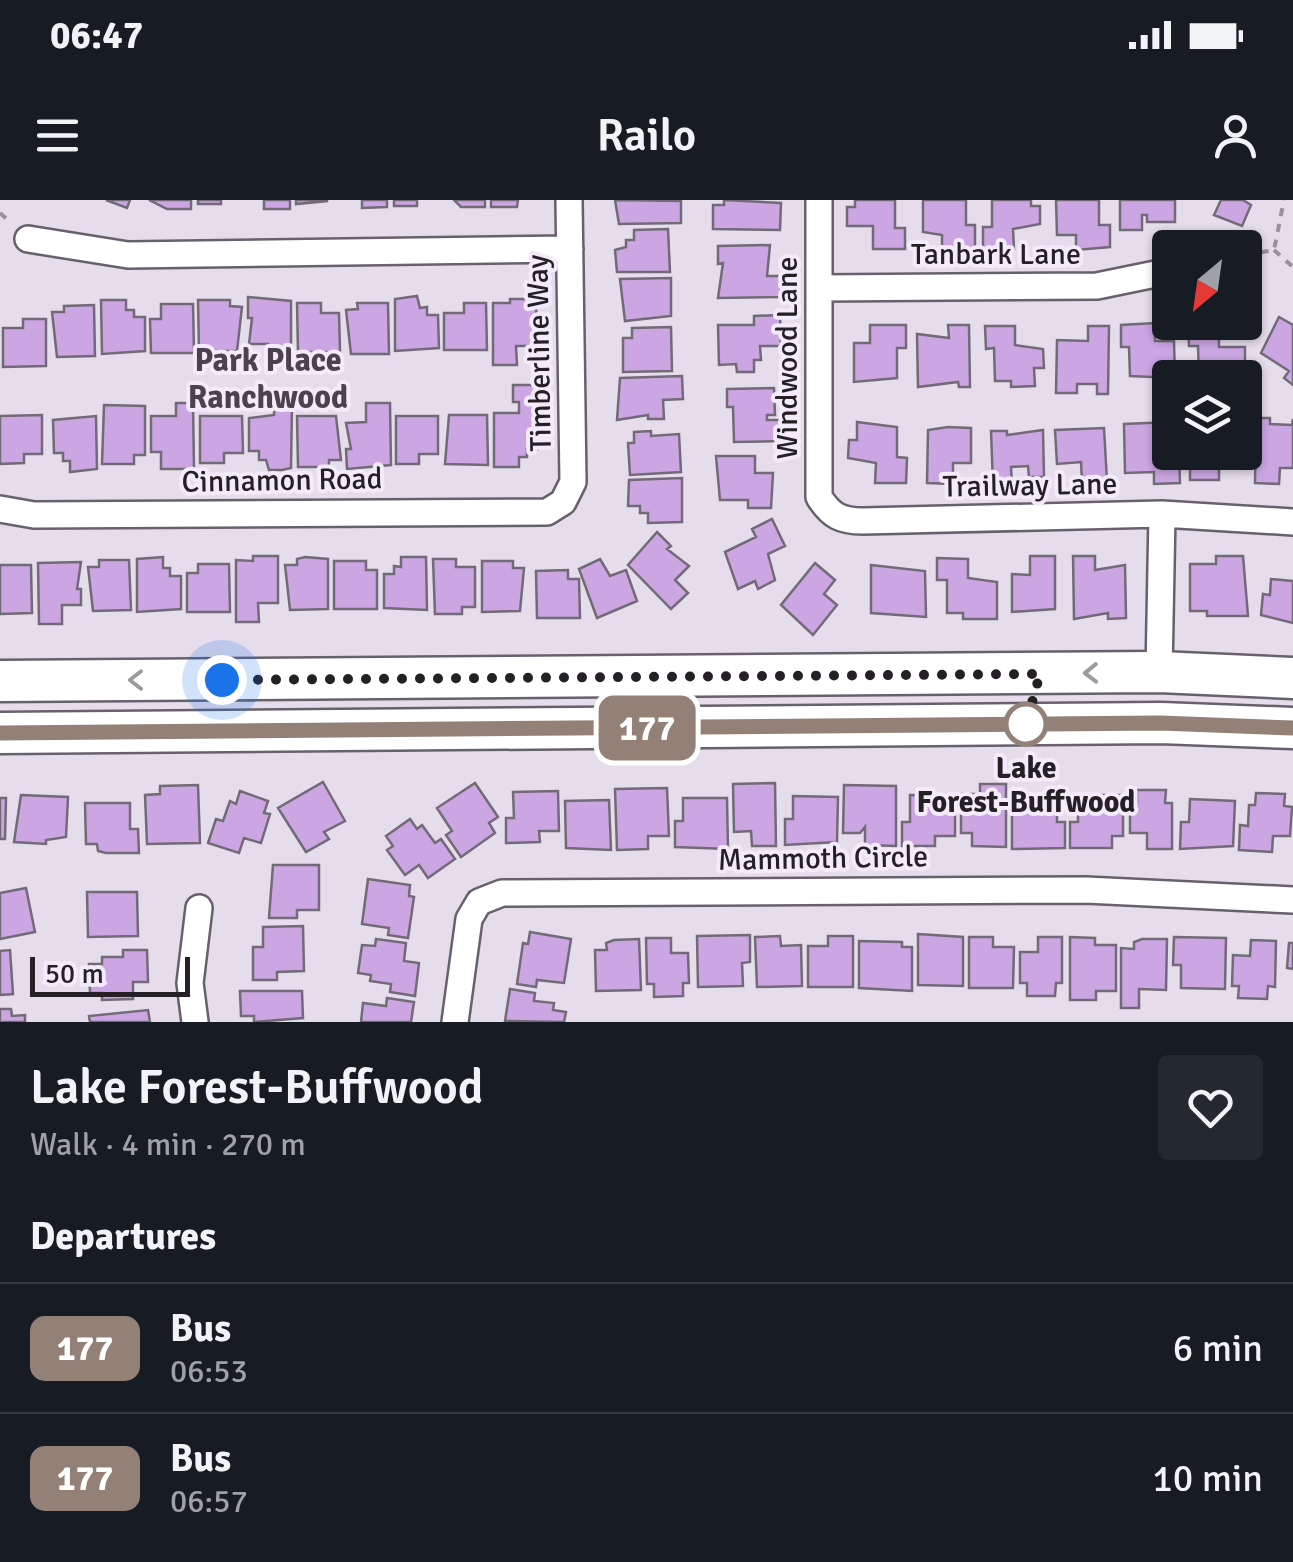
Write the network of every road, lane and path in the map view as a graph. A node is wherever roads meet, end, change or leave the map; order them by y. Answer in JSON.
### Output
{"nodes":[{"id":1,"x":569,"y":200,"type":"edge"},
{"id":2,"x":819,"y":200,"type":"edge"},
{"id":3,"x":1284,"y":200,"type":"edge"},
{"id":4,"x":28,"y":239,"type":"dead end"},
{"id":5,"x":570,"y":249,"type":"junction"},
{"id":6,"x":1274,"y":250,"type":"junction"},
{"id":7,"x":1262,"y":252,"type":"edge"},
{"id":8,"x":1293,"y":266,"type":"edge"},
{"id":9,"x":1152,"y":275,"type":"edge"},
{"id":10,"x":820,"y":288,"type":"junction"},
{"id":11,"x":563,"y":502,"type":"joint"},
{"id":12,"x":0,"y":509,"type":"edge"},
{"id":13,"x":829,"y":513,"type":"joint"},
{"id":14,"x":1162,"y":514,"type":"junction"},
{"id":15,"x":1293,"y":522,"type":"edge"},
{"id":16,"x":1159,"y":672,"type":"junction"},
{"id":17,"x":1293,"y":678,"type":"edge"},
{"id":18,"x":0,"y":680,"type":"edge"},
{"id":19,"x":1293,"y":728,"type":"edge"},
{"id":20,"x":0,"y":733,"type":"edge"},
{"id":21,"x":1293,"y":900,"type":"edge"},
{"id":22,"x":199,"y":908,"type":"dead end"},
{"id":23,"x":196,"y":1022,"type":"edge"},
{"id":24,"x":455,"y":1022,"type":"edge"}],
"edges":[{"from":1,"to":5,"type":"street","name":"Timberline Way"},
{"from":2,"to":10,"type":"street","name":"Windwood Lane"},
{"from":3,"to":6,"type":"path"},
{"from":4,"to":5,"type":"street"},
{"from":5,"to":11,"type":"street","name":"Timberline Way"},
{"from":6,"to":7,"type":"path"},
{"from":6,"to":8,"type":"path"},
{"from":9,"to":10,"type":"street","name":"Tanbark Lane"},
{"from":10,"to":13,"type":"street","name":"Windwood Lane"},
{"from":11,"to":12,"type":"street","name":"Cinnamon Road"},
{"from":13,"to":14,"type":"street","name":"Trailway Lane"},
{"from":14,"to":15,"type":"street","name":"Trailway Lane"},
{"from":14,"to":16,"type":"street"},
{"from":16,"to":17,"type":"main road"},
{"from":16,"to":18,"type":"main road","one_way":true},
{"from":19,"to":20,"type":"main road"},
{"from":21,"to":24,"type":"street","name":"Mammoth Circle"},
{"from":22,"to":23,"type":"street"}]}
